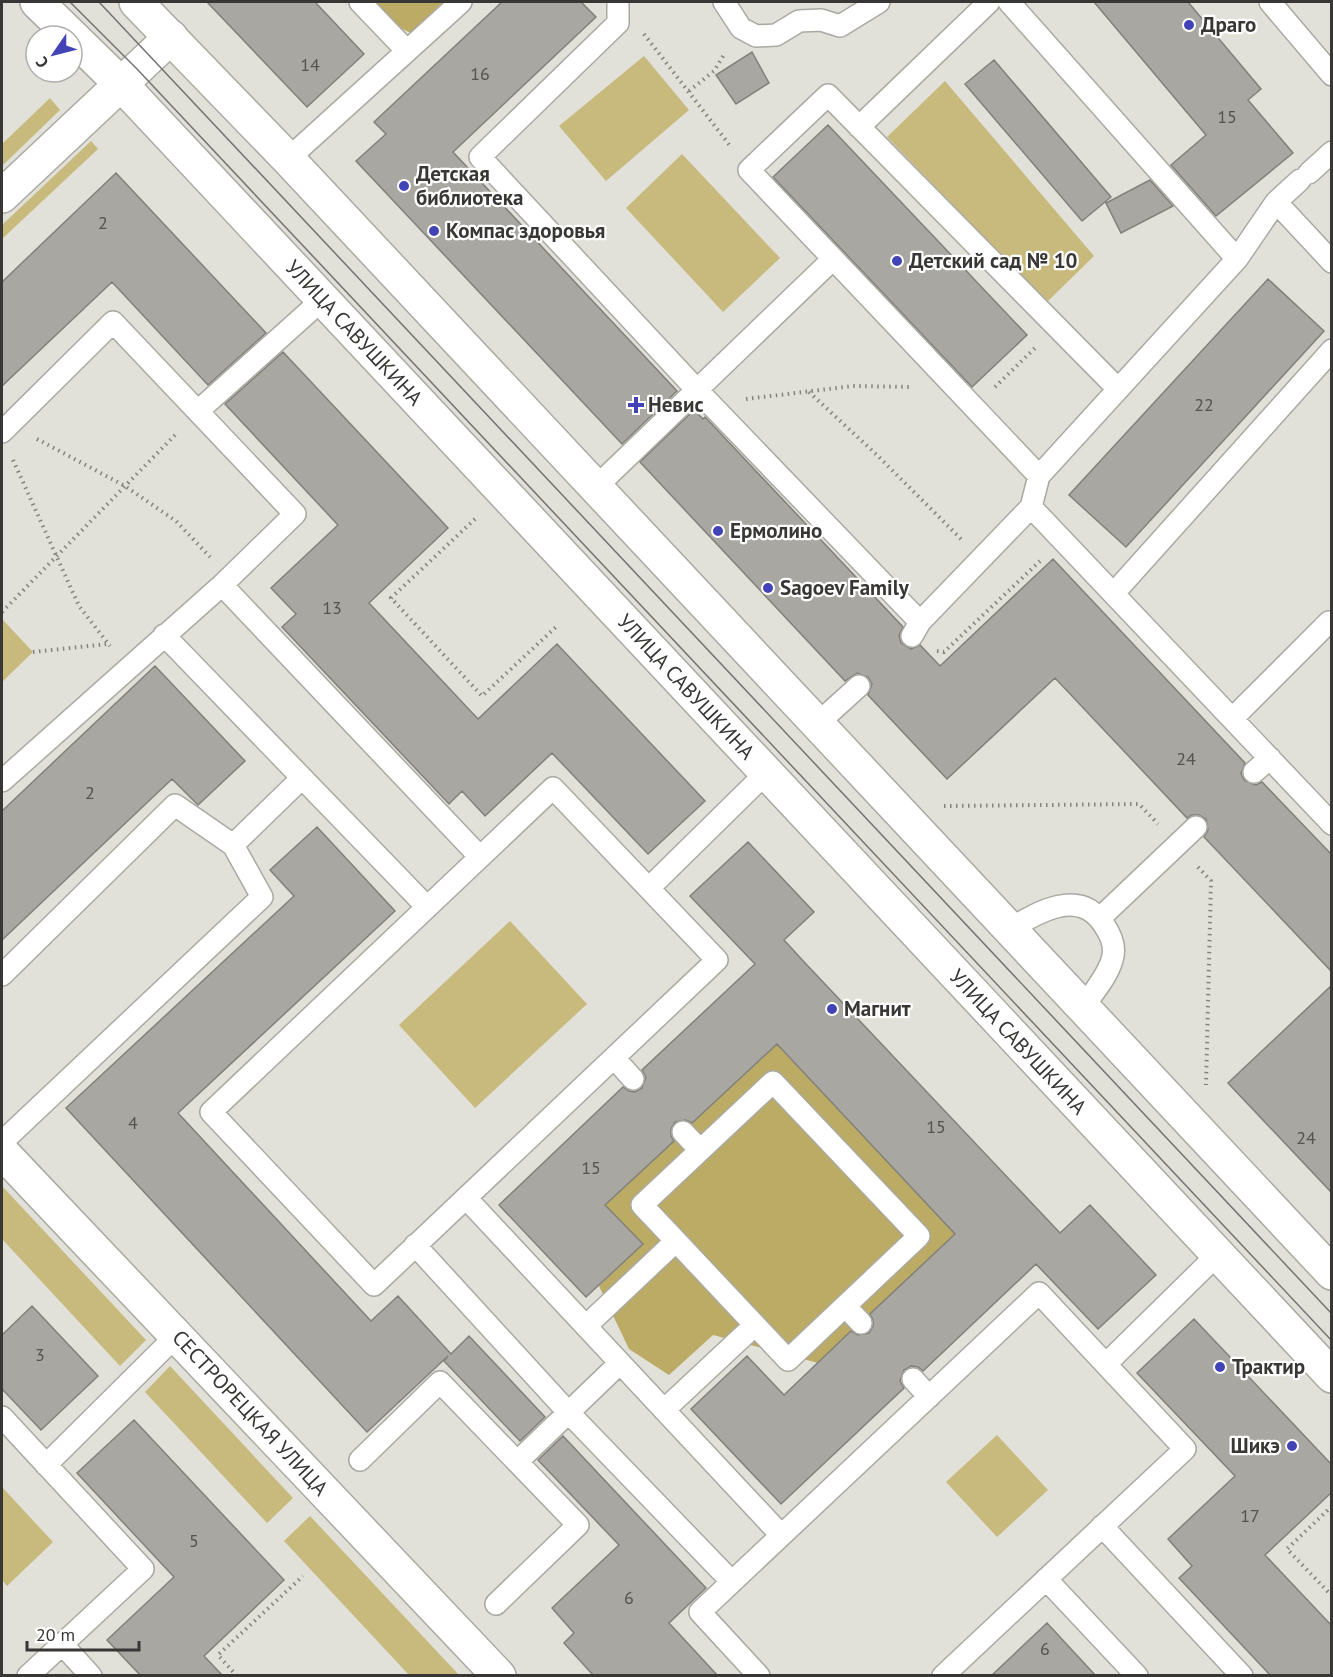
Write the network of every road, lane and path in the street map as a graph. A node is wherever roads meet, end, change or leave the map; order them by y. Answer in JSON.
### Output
{"nodes":[{"id":1,"x":37,"y":2,"type":"edge"},
{"id":2,"x":136,"y":2,"type":"edge"},
{"id":3,"x":360,"y":2,"type":"edge"},
{"id":4,"x":461,"y":2,"type":"edge"},
{"id":5,"x":620,"y":2,"type":"edge"},
{"id":6,"x":724,"y":2,"type":"edge"},
{"id":7,"x":879,"y":2,"type":"edge"},
{"id":8,"x":989,"y":2,"type":"edge"},
{"id":9,"x":1009,"y":2,"type":"edge"},
{"id":10,"x":1270,"y":2,"type":"edge"},
{"id":11,"x":171,"y":37,"type":"junction"},
{"id":12,"x":407,"y":51,"type":"junction"},
{"id":13,"x":714,"y":71,"type":"dead end"},
{"id":14,"x":1332,"y":75,"type":"edge"},
{"id":15,"x":121,"y":84,"type":"junction"},
{"id":16,"x":688,"y":91,"type":"junction"},
{"id":17,"x":859,"y":127,"type":"junction"},
{"id":18,"x":1332,"y":153,"type":"edge"},
{"id":19,"x":288,"y":159,"type":"junction"},
{"id":20,"x":749,"y":170,"type":"junction"},
{"id":21,"x":2,"y":196,"type":"edge"},
{"id":22,"x":1276,"y":202,"type":"junction"},
{"id":23,"x":834,"y":259,"type":"junction"},
{"id":24,"x":1237,"y":259,"type":"junction"},
{"id":25,"x":1332,"y":262,"type":"edge"},
{"id":26,"x":323,"y":299,"type":"junction"},
{"id":27,"x":1058,"y":327,"type":"junction"},
{"id":28,"x":1332,"y":350,"type":"edge"},
{"id":29,"x":955,"y":387,"type":"junction"},
{"id":30,"x":1118,"y":389,"type":"junction"},
{"id":31,"x":808,"y":391,"type":"junction"},
{"id":32,"x":704,"y":396,"type":"junction"},
{"id":33,"x":974,"y":406,"type":"junction"},
{"id":34,"x":198,"y":411,"type":"junction"},
{"id":35,"x":4,"y":424,"type":"edge"},
{"id":36,"x":10,"y":454,"type":"dead end"},
{"id":37,"x":1039,"y":476,"type":"junction"},
{"id":38,"x":125,"y":486,"type":"junction"},
{"id":39,"x":596,"y":486,"type":"junction"},
{"id":40,"x":1031,"y":507,"type":"junction"},
{"id":41,"x":476,"y":519,"type":"dead end"},
{"id":42,"x":1062,"y":540,"type":"junction"},
{"id":43,"x":56,"y":557,"type":"junction"},
{"id":44,"x":980,"y":559,"type":"junction"},
{"id":45,"x":222,"y":585,"type":"junction"},
{"id":46,"x":1114,"y":593,"type":"junction"},
{"id":47,"x":2,"y":612,"type":"edge"},
{"id":48,"x":1329,"y":622,"type":"dead end"},
{"id":49,"x":557,"y":626,"type":"dead end"},
{"id":50,"x":916,"y":629,"type":"junction"},
{"id":51,"x":164,"y":635,"type":"junction"},
{"id":52,"x":108,"y":644,"type":"junction"},
{"id":53,"x":33,"y":652,"type":"dead end"},
{"id":54,"x":126,"y":669,"type":"junction"},
{"id":55,"x":859,"y":686,"type":"dead end"},
{"id":56,"x":1233,"y":718,"type":"junction"},
{"id":57,"x":817,"y":724,"type":"junction"},
{"id":58,"x":1270,"y":758,"type":"junction"},
{"id":59,"x":1254,"y":772,"type":"dead end"},
{"id":60,"x":766,"y":773,"type":"junction"},
{"id":61,"x":302,"y":778,"type":"junction"},
{"id":62,"x":2,"y":781,"type":"edge"},
{"id":63,"x":1332,"y":824,"type":"edge"},
{"id":64,"x":1196,"y":827,"type":"dead end"},
{"id":65,"x":233,"y":845,"type":"junction"},
{"id":66,"x":480,"y":857,"type":"junction"},
{"id":67,"x":649,"y":888,"type":"junction"},
{"id":68,"x":427,"y":907,"type":"junction"},
{"id":69,"x":1100,"y":918,"type":"junction"},
{"id":70,"x":1010,"y":929,"type":"junction"},
{"id":71,"x":2,"y":975,"type":"edge"},
{"id":72,"x":1083,"y":1007,"type":"junction"},
{"id":73,"x":614,"y":1058,"type":"junction"},
{"id":74,"x":633,"y":1078,"type":"dead end"},
{"id":75,"x":683,"y":1132,"type":"dead end"},
{"id":76,"x":2,"y":1142,"type":"edge"},
{"id":77,"x":700,"y":1150,"type":"junction"},
{"id":78,"x":2,"y":1152,"type":"edge"},
{"id":79,"x":465,"y":1198,"type":"junction"},
{"id":80,"x":676,"y":1241,"type":"junction"},
{"id":81,"x":415,"y":1245,"type":"junction"},
{"id":82,"x":1217,"y":1254,"type":"junction"},
{"id":83,"x":1332,"y":1273,"type":"edge"},
{"id":84,"x":845,"y":1306,"type":"junction"},
{"id":85,"x":861,"y":1323,"type":"dead end"},
{"id":86,"x":755,"y":1325,"type":"junction"},
{"id":87,"x":586,"y":1326,"type":"junction"},
{"id":88,"x":177,"y":1335,"type":"junction"},
{"id":89,"x":620,"y":1363,"type":"junction"},
{"id":90,"x":1106,"y":1364,"type":"junction"},
{"id":91,"x":1332,"y":1376,"type":"edge"},
{"id":92,"x":914,"y":1379,"type":"dead end"},
{"id":93,"x":929,"y":1396,"type":"junction"},
{"id":94,"x":664,"y":1410,"type":"junction"},
{"id":95,"x":568,"y":1412,"type":"junction"},
{"id":96,"x":2,"y":1417,"type":"edge"},
{"id":97,"x":360,"y":1460,"type":"dead end"},
{"id":98,"x":518,"y":1462,"type":"junction"},
{"id":99,"x":46,"y":1465,"type":"junction"},
{"id":100,"x":1332,"y":1506,"type":"edge"},
{"id":101,"x":1102,"y":1526,"type":"junction"},
{"id":102,"x":781,"y":1535,"type":"junction"},
{"id":103,"x":303,"y":1576,"type":"dead end"},
{"id":104,"x":1046,"y":1579,"type":"junction"},
{"id":105,"x":732,"y":1582,"type":"junction"},
{"id":106,"x":1332,"y":1596,"type":"edge"},
{"id":107,"x":496,"y":1604,"type":"dead end"},
{"id":108,"x":62,"y":1644,"type":"junction"},
{"id":109,"x":28,"y":1676,"type":"edge"},
{"id":110,"x":91,"y":1676,"type":"edge"},
{"id":111,"x":237,"y":1676,"type":"edge"},
{"id":112,"x":499,"y":1676,"type":"edge"},
{"id":113,"x":759,"y":1676,"type":"edge"},
{"id":114,"x":943,"y":1676,"type":"edge"},
{"id":115,"x":1137,"y":1676,"type":"edge"},
{"id":116,"x":1242,"y":1676,"type":"edge"}],
"edges":[{"from":1,"to":15,"type":"main road","name":"УЛИЦА САВУШКИНА"},
{"from":2,"to":11,"type":"main road"},
{"from":3,"to":12,"type":"lane"},
{"from":4,"to":12,"type":"lane"},
{"from":5,"to":16,"type":"path"},
{"from":5,"to":32,"type":"lane"},
{"from":6,"to":7,"type":"lane"},
{"from":8,"to":17,"type":"lane"},
{"from":9,"to":24,"type":"lane"},
{"from":10,"to":14,"type":"lane"},
{"from":11,"to":15,"type":"main road"},
{"from":11,"to":19,"type":"main road"},
{"from":12,"to":19,"type":"lane"},
{"from":13,"to":16,"type":"path"},
{"from":15,"to":21,"type":"main road"},
{"from":15,"to":26,"type":"main road","name":"УЛИЦА САВУШКИНА"},
{"from":16,"to":20,"type":"path"},
{"from":17,"to":20,"type":"lane"},
{"from":17,"to":27,"type":"lane"},
{"from":18,"to":22,"type":"lane"},
{"from":19,"to":39,"type":"main road"},
{"from":20,"to":23,"type":"lane"},
{"from":22,"to":24,"type":"lane"},
{"from":22,"to":25,"type":"lane"},
{"from":23,"to":29,"type":"lane"},
{"from":23,"to":32,"type":"lane"},
{"from":24,"to":30,"type":"lane"},
{"from":26,"to":34,"type":"lane"},
{"from":26,"to":60,"type":"main road","name":"УЛИЦА САВУШКИНА"},
{"from":27,"to":30,"type":"lane"},
{"from":27,"to":33,"type":"path"},
{"from":28,"to":46,"type":"lane"},
{"from":29,"to":31,"type":"path"},
{"from":29,"to":33,"type":"lane"},
{"from":30,"to":37,"type":"lane"},
{"from":31,"to":32,"type":"path"},
{"from":31,"to":44,"type":"path"},
{"from":32,"to":39,"type":"lane"},
{"from":32,"to":50,"type":"lane"},
{"from":33,"to":37,"type":"lane"},
{"from":34,"to":35,"type":"lane"},
{"from":34,"to":38,"type":"path"},
{"from":34,"to":45,"type":"lane"},
{"from":35,"to":38,"type":"path"},
{"from":36,"to":43,"type":"path"},
{"from":37,"to":40,"type":"lane"},
{"from":38,"to":43,"type":"path"},
{"from":38,"to":45,"type":"path"},
{"from":39,"to":57,"type":"main road"},
{"from":40,"to":42,"type":"lane"},
{"from":40,"to":44,"type":"lane"},
{"from":41,"to":49,"type":"path"},
{"from":42,"to":46,"type":"lane"},
{"from":42,"to":50,"type":"path"},
{"from":43,"to":47,"type":"path"},
{"from":43,"to":52,"type":"path"},
{"from":44,"to":50,"type":"lane"},
{"from":45,"to":51,"type":"lane"},
{"from":45,"to":66,"type":"lane"},
{"from":46,"to":56,"type":"lane"},
{"from":48,"to":56,"type":"lane"},
{"from":51,"to":54,"type":"lane"},
{"from":51,"to":61,"type":"lane"},
{"from":52,"to":53,"type":"path"},
{"from":52,"to":54,"type":"path"},
{"from":54,"to":62,"type":"lane"},
{"from":55,"to":57,"type":"lane"},
{"from":56,"to":58,"type":"lane"},
{"from":57,"to":70,"type":"main road"},
{"from":58,"to":59,"type":"lane"},
{"from":58,"to":63,"type":"lane"},
{"from":60,"to":67,"type":"lane"},
{"from":60,"to":82,"type":"main road","name":"УЛИЦА САВУШКИНА"},
{"from":61,"to":65,"type":"lane"},
{"from":61,"to":68,"type":"lane"},
{"from":64,"to":69,"type":"lane"},
{"from":65,"to":71,"type":"lane"},
{"from":65,"to":76,"type":"lane"},
{"from":66,"to":67,"type":"lane"},
{"from":66,"to":68,"type":"lane"},
{"from":67,"to":73,"type":"lane"},
{"from":68,"to":81,"type":"lane"},
{"from":69,"to":70,"type":"lane"},
{"from":69,"to":72,"type":"lane"},
{"from":70,"to":72,"type":"main road"},
{"from":72,"to":83,"type":"main road"},
{"from":73,"to":74,"type":"lane"},
{"from":73,"to":79,"type":"lane"},
{"from":75,"to":77,"type":"lane"},
{"from":77,"to":80,"type":"lane"},
{"from":77,"to":84,"type":"lane"},
{"from":78,"to":88,"type":"main road","name":"СЕСТРОРЕЦКАЯ УЛИЦА"},
{"from":79,"to":81,"type":"lane"},
{"from":79,"to":87,"type":"lane"},
{"from":80,"to":86,"type":"lane"},
{"from":80,"to":87,"type":"lane"},
{"from":81,"to":95,"type":"lane"},
{"from":82,"to":90,"type":"lane"},
{"from":82,"to":91,"type":"main road","name":"УЛИЦА САВУШКИНА"},
{"from":84,"to":85,"type":"lane"},
{"from":84,"to":86,"type":"lane"},
{"from":86,"to":94,"type":"lane"},
{"from":87,"to":89,"type":"lane"},
{"from":88,"to":99,"type":"lane"},
{"from":88,"to":112,"type":"main road","name":"СЕСТРОРЕЦКАЯ УЛИЦА"},
{"from":89,"to":94,"type":"lane"},
{"from":89,"to":95,"type":"lane"},
{"from":90,"to":93,"type":"lane"},
{"from":90,"to":101,"type":"lane"},
{"from":92,"to":93,"type":"lane"},
{"from":93,"to":102,"type":"lane"},
{"from":94,"to":102,"type":"lane"},
{"from":95,"to":98,"type":"lane"},
{"from":95,"to":105,"type":"lane"},
{"from":96,"to":99,"type":"lane"},
{"from":97,"to":98,"type":"lane"},
{"from":98,"to":107,"type":"lane"},
{"from":99,"to":108,"type":"lane"},
{"from":100,"to":106,"type":"path"},
{"from":101,"to":104,"type":"lane"},
{"from":101,"to":116,"type":"lane"},
{"from":102,"to":105,"type":"lane"},
{"from":103,"to":111,"type":"path"},
{"from":104,"to":114,"type":"lane"},
{"from":104,"to":115,"type":"lane"},
{"from":105,"to":113,"type":"lane"},
{"from":108,"to":109,"type":"lane"},
{"from":108,"to":110,"type":"lane"}]}
